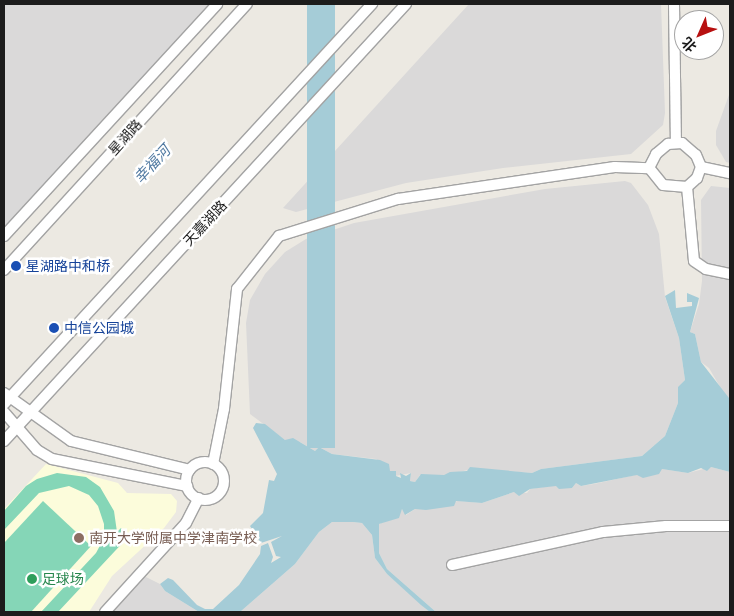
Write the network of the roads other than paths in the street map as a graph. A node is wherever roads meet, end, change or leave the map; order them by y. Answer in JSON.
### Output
{"nodes":[{"id":1,"x":217,"y":4,"type":"edge"},
{"id":2,"x":241,"y":4,"type":"edge"},
{"id":3,"x":247,"y":4,"type":"edge"},
{"id":4,"x":372,"y":4,"type":"edge"},
{"id":5,"x":406,"y":4,"type":"edge"},
{"id":6,"x":674,"y":4,"type":"edge"},
{"id":7,"x":676,"y":144,"type":"junction"},
{"id":8,"x":701,"y":167,"type":"junction"},
{"id":9,"x":649,"y":168,"type":"junction"},
{"id":10,"x":730,"y":173,"type":"edge"},
{"id":11,"x":687,"y":186,"type":"junction"},
{"id":12,"x":4,"y":236,"type":"edge"},
{"id":13,"x":4,"y":262,"type":"edge"},
{"id":14,"x":4,"y":270,"type":"edge"},
{"id":15,"x":730,"y":274,"type":"edge"},
{"id":16,"x":6,"y":404,"type":"edge"},
{"id":17,"x":30,"y":413,"type":"junction"},
{"id":18,"x":17,"y":427,"type":"junction"},
{"id":19,"x":4,"y":437,"type":"edge"},
{"id":20,"x":4,"y":441,"type":"edge"},
{"id":21,"x":213,"y":464,"type":"junction"},
{"id":22,"x":190,"y":470,"type":"junction"},
{"id":23,"x":187,"y":486,"type":"junction"},
{"id":24,"x":199,"y":498,"type":"junction"},
{"id":25,"x":730,"y":526,"type":"edge"},
{"id":26,"x":452,"y":565,"type":"dead end"},
{"id":27,"x":105,"y":612,"type":"edge"}],
"edges":[{"from":1,"to":12,"type":"street"},
{"from":2,"to":13,"type":"street","name":"星湖路"},
{"from":3,"to":14,"type":"street","name":"星湖路"},
{"from":4,"to":16,"type":"street","name":"天嘉湖路"},
{"from":5,"to":17,"type":"street","name":"天嘉湖路"},
{"from":6,"to":7,"type":"street"},
{"from":7,"to":8,"type":"street"},
{"from":7,"to":9,"type":"street"},
{"from":8,"to":10,"type":"street"},
{"from":8,"to":11,"type":"street"},
{"from":9,"to":11,"type":"street"},
{"from":9,"to":21,"type":"street"},
{"from":11,"to":15,"type":"street"},
{"from":16,"to":17,"type":"street"},
{"from":16,"to":18,"type":"street"},
{"from":16,"to":19,"type":"street"},
{"from":17,"to":18,"type":"street","name":"天嘉湖路"},
{"from":17,"to":22,"type":"street"},
{"from":18,"to":20,"type":"street","name":"天嘉湖路"},
{"from":18,"to":23,"type":"street"},
{"from":21,"to":22,"type":"street"},
{"from":21,"to":24,"type":"street"},
{"from":22,"to":23,"type":"street"},
{"from":23,"to":24,"type":"street"},
{"from":24,"to":27,"type":"street"},
{"from":25,"to":26,"type":"street"}]}
